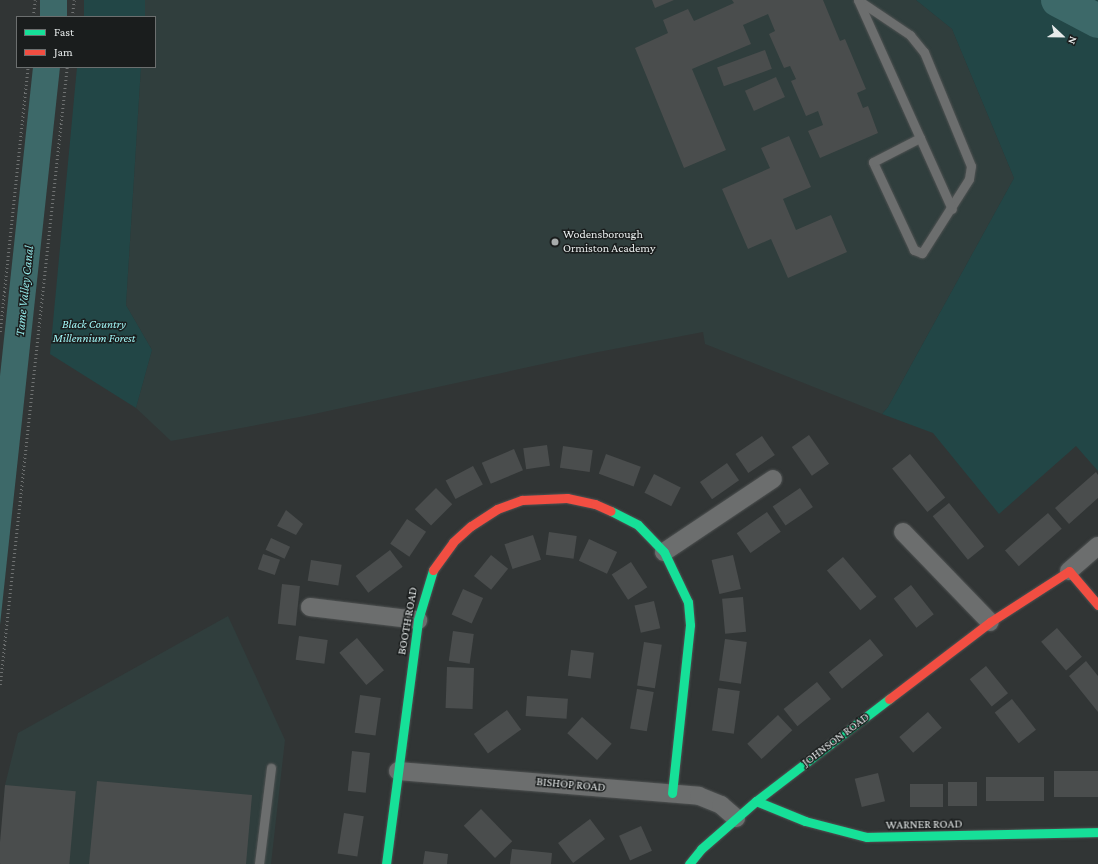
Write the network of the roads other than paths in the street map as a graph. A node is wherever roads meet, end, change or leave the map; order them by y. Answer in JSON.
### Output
{"nodes":[{"id":1,"x":858,"y":0,"type":"edge"},
{"id":2,"x":920,"y":138,"type":"junction"},
{"id":3,"x":952,"y":209,"type":"junction"},
{"id":4,"x":772,"y":478,"type":"dead end"},
{"id":5,"x":904,"y":532,"type":"dead end"},
{"id":6,"x":1098,"y":546,"type":"edge"},
{"id":7,"x":664,"y":552,"type":"junction"},
{"id":8,"x":1069,"y":571,"type":"junction"},
{"id":9,"x":1098,"y":605,"type":"edge"},
{"id":10,"x":310,"y":607,"type":"dead end"},
{"id":11,"x":418,"y":620,"type":"junction"},
{"id":12,"x":990,"y":622,"type":"junction"},
{"id":13,"x":271,"y":768,"type":"dead end"},
{"id":14,"x":398,"y":771,"type":"junction"},
{"id":15,"x":672,"y":793,"type":"junction"},
{"id":16,"x":756,"y":801,"type":"junction"},
{"id":17,"x":736,"y":818,"type":"junction"},
{"id":18,"x":1098,"y":832,"type":"edge"},
{"id":19,"x":259,"y":864,"type":"edge"},
{"id":20,"x":386,"y":864,"type":"edge"},
{"id":21,"x":689,"y":864,"type":"edge"}],
"edges":[{"from":1,"to":2,"type":"lane"},
{"from":1,"to":3,"type":"lane"},
{"from":2,"to":3,"type":"lane"},
{"from":2,"to":3,"type":"lane"},
{"from":4,"to":7,"type":"street"},
{"from":5,"to":12,"type":"street"},
{"from":6,"to":8,"type":"street","name":"JOHNSON ROAD"},
{"from":7,"to":11,"type":"street","name":"BOOTH ROAD"},
{"from":7,"to":15,"type":"street","name":"BOOTH ROAD"},
{"from":8,"to":9,"type":"street"},
{"from":8,"to":12,"type":"street","name":"JOHNSON ROAD"},
{"from":10,"to":11,"type":"street"},
{"from":11,"to":14,"type":"street","name":"BOOTH ROAD"},
{"from":12,"to":16,"type":"street","name":"JOHNSON ROAD"},
{"from":13,"to":19,"type":"lane"},
{"from":14,"to":15,"type":"street","name":"BISHOP ROAD"},
{"from":14,"to":20,"type":"street","name":"BOOTH ROAD"},
{"from":15,"to":17,"type":"street","name":"BISHOP ROAD"},
{"from":16,"to":17,"type":"street","name":"JOHNSON ROAD"},
{"from":16,"to":18,"type":"street","name":"WARNER ROAD"},
{"from":17,"to":21,"type":"street","name":"JOHNSON ROAD"}]}
